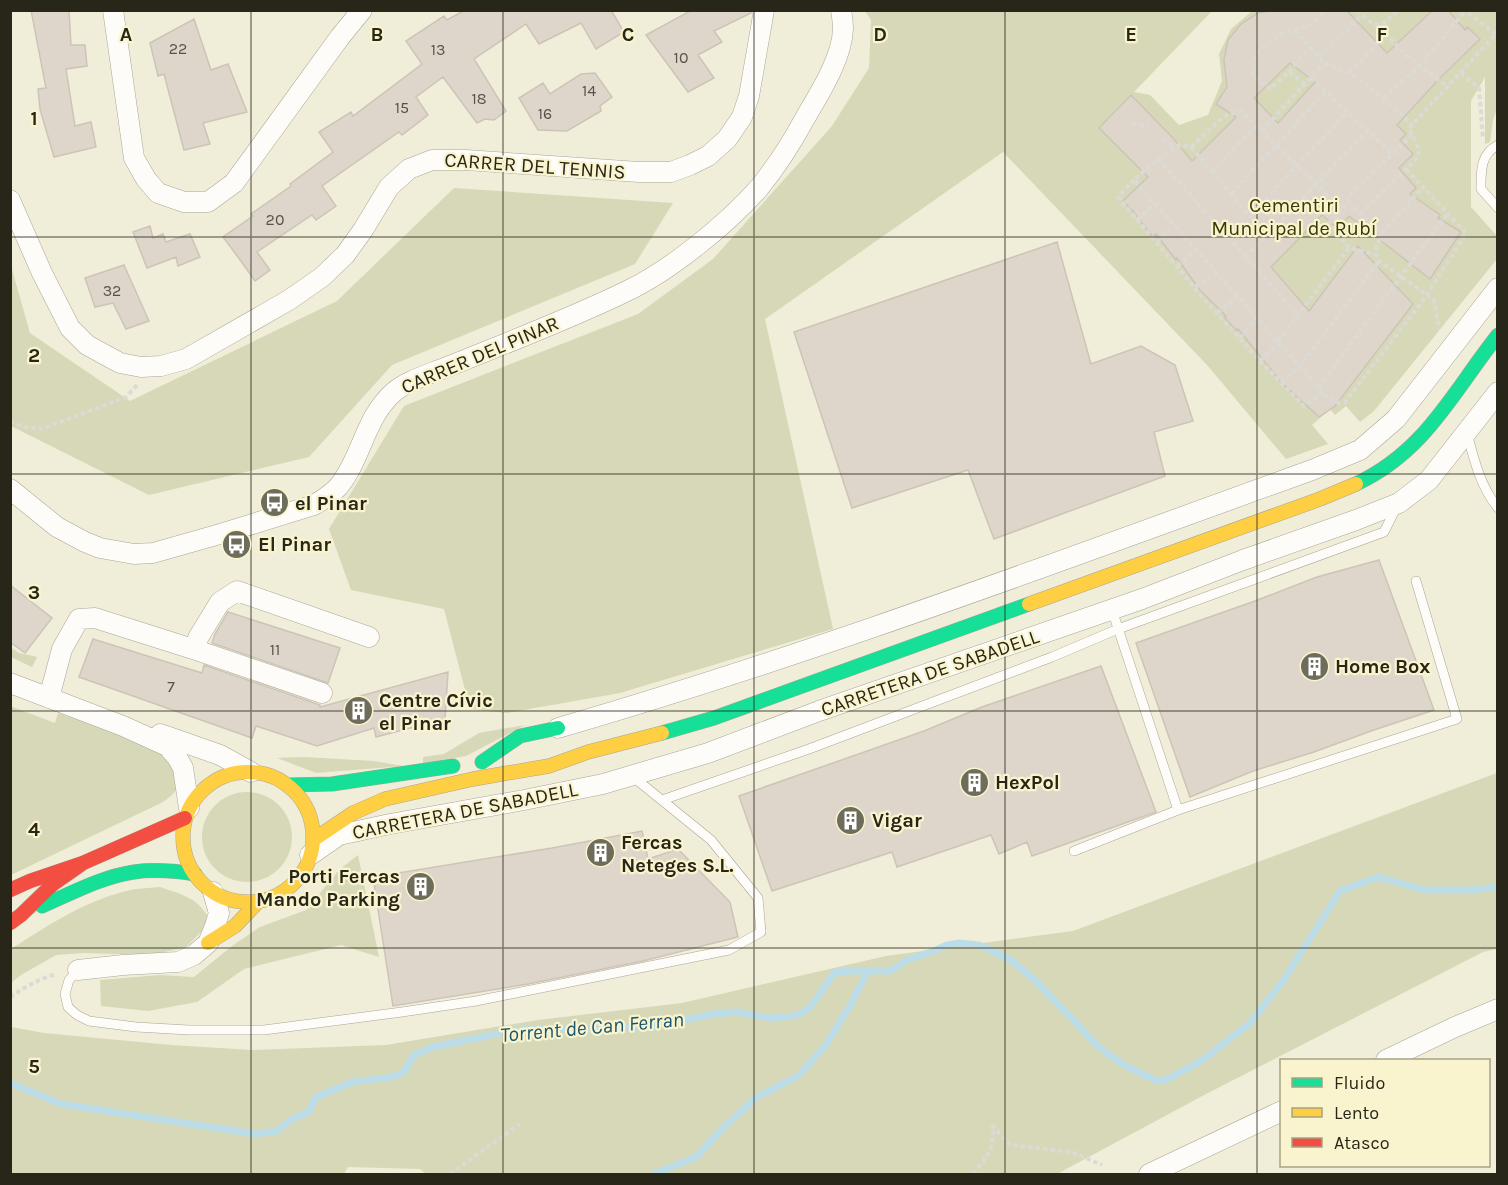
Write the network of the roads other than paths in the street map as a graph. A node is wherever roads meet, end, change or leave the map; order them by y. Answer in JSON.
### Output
{"nodes":[{"id":1,"x":113,"y":10,"type":"edge"},
{"id":2,"x":362,"y":10,"type":"edge"},
{"id":3,"x":764,"y":10,"type":"edge"},
{"id":4,"x":841,"y":10,"type":"edge"},
{"id":5,"x":1497,"y":145,"type":"edge"},
{"id":6,"x":10,"y":200,"type":"edge"},
{"id":7,"x":1497,"y":208,"type":"edge"},
{"id":8,"x":1497,"y":288,"type":"edge"},
{"id":9,"x":1497,"y":335,"type":"edge"},
{"id":10,"x":1497,"y":392,"type":"edge"},
{"id":11,"x":1467,"y":433,"type":"junction"},
{"id":12,"x":10,"y":489,"type":"edge"},
{"id":13,"x":1399,"y":503,"type":"junction"},
{"id":14,"x":1497,"y":508,"type":"edge"},
{"id":15,"x":1416,"y":581,"type":"dead end"},
{"id":16,"x":1112,"y":610,"type":"junction"},
{"id":17,"x":1118,"y":629,"type":"junction"},
{"id":18,"x":369,"y":637,"type":"dead end"},
{"id":19,"x":196,"y":650,"type":"junction"},
{"id":20,"x":10,"y":683,"type":"edge"},
{"id":21,"x":322,"y":693,"type":"dead end"},
{"id":22,"x":49,"y":698,"type":"junction"},
{"id":23,"x":123,"y":726,"type":"junction"},
{"id":24,"x":558,"y":728,"type":"joint"},
{"id":25,"x":588,"y":752,"type":"junction"},
{"id":26,"x":482,"y":762,"type":"junction"},
{"id":27,"x":251,"y":772,"type":"junction"},
{"id":28,"x":632,"y":776,"type":"junction"},
{"id":29,"x":287,"y":785,"type":"junction"},
{"id":30,"x":662,"y":800,"type":"junction"},
{"id":31,"x":1178,"y":810,"type":"junction"},
{"id":32,"x":187,"y":813,"type":"junction"},
{"id":33,"x":312,"y":847,"type":"junction"},
{"id":34,"x":1074,"y":851,"type":"dead end"},
{"id":35,"x":83,"y":863,"type":"junction"},
{"id":36,"x":195,"y":874,"type":"junction"},
{"id":37,"x":10,"y":890,"type":"edge"},
{"id":38,"x":213,"y":892,"type":"junction"},
{"id":39,"x":257,"y":903,"type":"junction"},
{"id":40,"x":16,"y":919,"type":"edge"},
{"id":41,"x":208,"y":943,"type":"junction"},
{"id":42,"x":78,"y":970,"type":"joint"},
{"id":43,"x":1497,"y":1009,"type":"edge"},
{"id":44,"x":1388,"y":1059,"type":"edge"},
{"id":45,"x":1280,"y":1111,"type":"edge"},
{"id":46,"x":1149,"y":1174,"type":"edge"}],
"edges":[{"from":1,"to":2,"type":"street"},
{"from":3,"to":6,"type":"street","name":"CARRER DEL TENNIS"},
{"from":4,"to":12,"type":"street","name":"CARRER DEL PINAR"},
{"from":5,"to":7,"type":"lane"},
{"from":8,"to":24,"type":"street"},
{"from":9,"to":25,"type":"main road"},
{"from":10,"to":11,"type":"street","name":"CARRETERA DE SABADELL"},
{"from":11,"to":13,"type":"street","name":"CARRETERA DE SABADELL"},
{"from":11,"to":14,"type":"lane"},
{"from":13,"to":16,"type":"street","name":"CARRETERA DE SABADELL"},
{"from":13,"to":17,"type":"lane"},
{"from":15,"to":31,"type":"lane"},
{"from":16,"to":17,"type":"lane"},
{"from":16,"to":28,"type":"street","name":"CARRETERA DE SABADELL"},
{"from":17,"to":30,"type":"lane"},
{"from":17,"to":31,"type":"lane"},
{"from":18,"to":19,"type":"street"},
{"from":19,"to":21,"type":"street"},
{"from":19,"to":22,"type":"street"},
{"from":20,"to":22,"type":"street"},
{"from":22,"to":23,"type":"street"},
{"from":23,"to":27,"type":"street"},
{"from":23,"to":32,"type":"street"},
{"from":24,"to":26,"type":"main road"},
{"from":25,"to":26,"type":"main road"},
{"from":25,"to":33,"type":"main road"},
{"from":26,"to":29,"type":"main road"},
{"from":27,"to":29,"type":"main road"},
{"from":27,"to":32,"type":"main road"},
{"from":28,"to":30,"type":"lane"},
{"from":28,"to":33,"type":"street","name":"CARRETERA DE SABADELL"},
{"from":29,"to":33,"type":"main road"},
{"from":30,"to":42,"type":"lane"},
{"from":31,"to":34,"type":"lane"},
{"from":32,"to":35,"type":"main road"},
{"from":32,"to":36,"type":"main road"},
{"from":33,"to":39,"type":"main road"},
{"from":35,"to":37,"type":"main road"},
{"from":35,"to":40,"type":"main road"},
{"from":36,"to":38,"type":"main road"},
{"from":36,"to":40,"type":"main road"},
{"from":38,"to":39,"type":"main road"},
{"from":38,"to":41,"type":"street"},
{"from":39,"to":41,"type":"main road"},
{"from":41,"to":42,"type":"street"},
{"from":43,"to":44,"type":"street"},
{"from":45,"to":46,"type":"street"}]}
